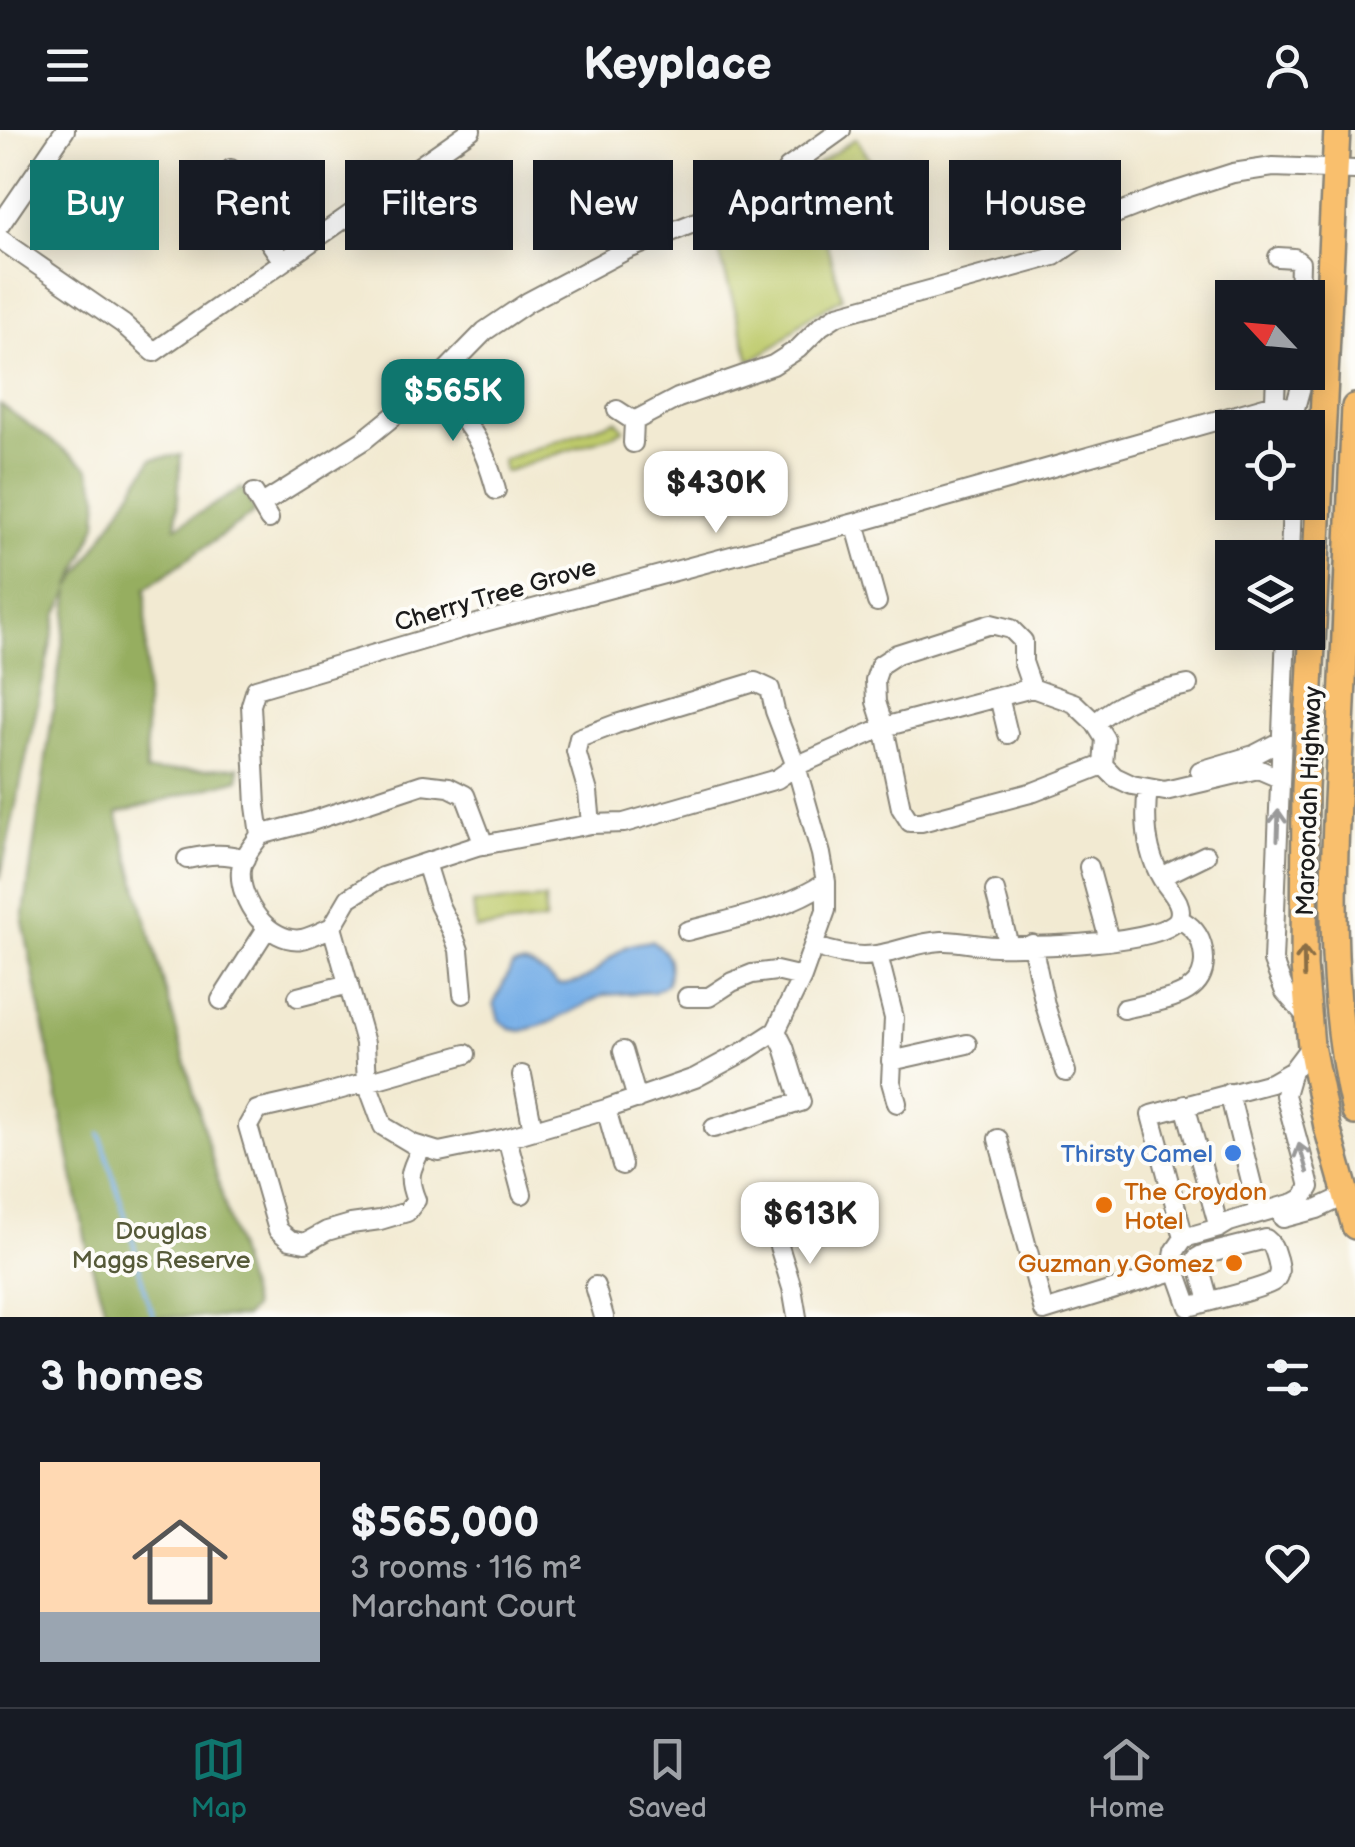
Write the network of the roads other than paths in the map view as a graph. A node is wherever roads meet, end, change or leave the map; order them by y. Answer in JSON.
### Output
{"nodes":[{"id":1,"x":65,"y":130,"type":"edge"},
{"id":2,"x":471,"y":130,"type":"edge"},
{"id":3,"x":841,"y":130,"type":"edge"},
{"id":4,"x":1337,"y":130,"type":"edge"},
{"id":5,"x":1345,"y":170,"type":"edge"},
{"id":6,"x":0,"y":225,"type":"edge"},
{"id":7,"x":0,"y":239,"type":"edge"},
{"id":8,"x":275,"y":250,"type":"edge"},
{"id":9,"x":1278,"y":257,"type":"dead end"},
{"id":10,"x":282,"y":260,"type":"junction"},
{"id":11,"x":1300,"y":280,"type":"edge"},
{"id":12,"x":1325,"y":286,"type":"edge"},
{"id":13,"x":432,"y":385,"type":"junction"},
{"id":14,"x":1275,"y":390,"type":"edge"},
{"id":15,"x":1300,"y":390,"type":"edge"},
{"id":16,"x":1313,"y":390,"type":"edge"},
{"id":17,"x":1274,"y":404,"type":"junction"},
{"id":18,"x":1355,"y":407,"type":"edge"},
{"id":19,"x":1294,"y":408,"type":"joint"},
{"id":20,"x":1274,"y":410,"type":"edge"},
{"id":21,"x":633,"y":443,"type":"dead end"},
{"id":22,"x":496,"y":490,"type":"dead end"},
{"id":23,"x":261,"y":505,"type":"dead end"},
{"id":24,"x":855,"y":523,"type":"junction"},
{"id":25,"x":1311,"y":540,"type":"edge"},
{"id":26,"x":877,"y":602,"type":"dead end"},
{"id":27,"x":1350,"y":608,"type":"edge"},
{"id":28,"x":1285,"y":650,"type":"edge"},
{"id":29,"x":1311,"y":650,"type":"edge"},
{"id":30,"x":1312,"y":680,"type":"junction"},
{"id":31,"x":1343,"y":680,"type":"junction"},
{"id":32,"x":1188,"y":684,"type":"dead end"},
{"id":33,"x":1032,"y":688,"type":"junction"},
{"id":34,"x":1000,"y":697,"type":"junction"},
{"id":35,"x":1095,"y":723,"type":"junction"},
{"id":36,"x":884,"y":727,"type":"junction"},
{"id":37,"x":1008,"y":734,"type":"dead end"},
{"id":38,"x":1281,"y":741,"type":"junction"},
{"id":39,"x":1103,"y":764,"type":"junction"},
{"id":40,"x":796,"y":766,"type":"junction"},
{"id":41,"x":1279,"y":778,"type":"junction"},
{"id":42,"x":1148,"y":788,"type":"junction"},
{"id":43,"x":591,"y":824,"type":"junction"},
{"id":44,"x":260,"y":835,"type":"junction"},
{"id":45,"x":484,"y":845,"type":"junction"},
{"id":46,"x":1206,"y":855,"type":"dead end"},
{"id":47,"x":245,"y":859,"type":"junction"},
{"id":48,"x":186,"y":860,"type":"dead end"},
{"id":49,"x":426,"y":863,"type":"junction"},
{"id":50,"x":1089,"y":867,"type":"dead end"},
{"id":51,"x":1160,"y":877,"type":"junction"},
{"id":52,"x":826,"y":882,"type":"junction"},
{"id":53,"x":994,"y":891,"type":"dead end"},
{"id":54,"x":1178,"y":920,"type":"junction"},
{"id":55,"x":332,"y":927,"type":"junction"},
{"id":56,"x":268,"y":928,"type":"junction"},
{"id":57,"x":687,"y":931,"type":"dead end"},
{"id":58,"x":1109,"y":940,"type":"junction"},
{"id":59,"x":1032,"y":944,"type":"junction"},
{"id":60,"x":814,"y":946,"type":"junction"},
{"id":61,"x":1008,"y":946,"type":"junction"},
{"id":62,"x":878,"y":955,"type":"junction"},
{"id":63,"x":802,"y":977,"type":"junction"},
{"id":64,"x":349,"y":984,"type":"junction"},
{"id":65,"x":463,"y":994,"type":"dead end"},
{"id":66,"x":687,"y":997,"type":"dead end"},
{"id":67,"x":298,"y":998,"type":"dead end"},
{"id":68,"x":221,"y":1000,"type":"dead end"},
{"id":69,"x":1124,"y":1010,"type":"dead end"},
{"id":70,"x":1307,"y":1017,"type":"junction"},
{"id":71,"x":776,"y":1031,"type":"junction"},
{"id":72,"x":967,"y":1044,"type":"dead end"},
{"id":73,"x":1311,"y":1046,"type":"junction"},
{"id":74,"x":623,"y":1051,"type":"dead end"},
{"id":75,"x":466,"y":1054,"type":"dead end"},
{"id":76,"x":892,"y":1062,"type":"junction"},
{"id":77,"x":1066,"y":1072,"type":"dead end"},
{"id":78,"x":1292,"y":1072,"type":"junction"},
{"id":79,"x":522,"y":1074,"type":"dead end"},
{"id":80,"x":367,"y":1083,"type":"junction"},
{"id":81,"x":1224,"y":1094,"type":"junction"},
{"id":82,"x":637,"y":1098,"type":"junction"},
{"id":83,"x":897,"y":1104,"type":"dead end"},
{"id":84,"x":1185,"y":1105,"type":"junction"},
{"id":85,"x":606,"y":1109,"type":"junction"},
{"id":86,"x":1355,"y":1112,"type":"edge"},
{"id":87,"x":714,"y":1128,"type":"dead end"},
{"id":88,"x":533,"y":1130,"type":"junction"},
{"id":89,"x":507,"y":1138,"type":"junction"},
{"id":90,"x":998,"y":1138,"type":"dead end"},
{"id":91,"x":422,"y":1147,"type":"junction"},
{"id":92,"x":622,"y":1165,"type":"dead end"},
{"id":93,"x":1351,"y":1192,"type":"edge"},
{"id":94,"x":522,"y":1194,"type":"dead end"},
{"id":95,"x":1254,"y":1214,"type":"junction"},
{"id":96,"x":1355,"y":1226,"type":"edge"},
{"id":97,"x":1220,"y":1228,"type":"junction"},
{"id":98,"x":774,"y":1230,"type":"dead end"},
{"id":99,"x":1184,"y":1238,"type":"junction"},
{"id":100,"x":1173,"y":1262,"type":"junction"},
{"id":101,"x":595,"y":1286,"type":"dead end"},
{"id":102,"x":1209,"y":1301,"type":"junction"},
{"id":103,"x":604,"y":1317,"type":"edge"},
{"id":104,"x":797,"y":1317,"type":"edge"}],
"edges":[{"from":1,"to":6,"type":"street"},
{"from":2,"to":10,"type":"street"},
{"from":3,"to":13,"type":"street"},
{"from":4,"to":5,"type":"highway","name":"Maroondah Highway"},
{"from":5,"to":12,"type":"highway","name":"Maroondah Highway"},
{"from":5,"to":21,"type":"street"},
{"from":7,"to":10,"type":"street"},
{"from":8,"to":10,"type":"street"},
{"from":9,"to":11,"type":"street"},
{"from":13,"to":22,"type":"street"},
{"from":13,"to":23,"type":"street"},
{"from":14,"to":17,"type":"street"},
{"from":15,"to":19,"type":"street"},
{"from":16,"to":25,"type":"highway","name":"Maroondah Highway"},
{"from":17,"to":19,"type":"street","name":"Cherry Tree Grove"},
{"from":17,"to":20,"type":"street"},
{"from":17,"to":24,"type":"street","name":"Cherry Tree Grove"},
{"from":18,"to":27,"type":"highway","name":"Maroondah Highway"},
{"from":24,"to":26,"type":"street"},
{"from":24,"to":44,"type":"street","name":"Cherry Tree Grove"},
{"from":27,"to":31,"type":"highway","name":"Maroondah Highway"},
{"from":28,"to":38,"type":"street"},
{"from":29,"to":30,"type":"highway","name":"Maroondah Highway"},
{"from":30,"to":31,"type":"highway"},
{"from":70,"to":30,"type":"highway","name":"Maroondah Highway","one_way":true},
{"from":31,"to":86,"type":"highway","name":"Maroondah Highway"},
{"from":32,"to":35,"type":"street"},
{"from":33,"to":34,"type":"street"},
{"from":33,"to":35,"type":"street"},
{"from":33,"to":36,"type":"street"},
{"from":34,"to":36,"type":"street"},
{"from":34,"to":37,"type":"street"},
{"from":35,"to":39,"type":"street"},
{"from":36,"to":39,"type":"street"},
{"from":36,"to":40,"type":"street"},
{"from":38,"to":41,"type":"street"},
{"from":38,"to":42,"type":"street"},
{"from":39,"to":42,"type":"street"},
{"from":40,"to":43,"type":"street"},
{"from":40,"to":43,"type":"street"},
{"from":40,"to":52,"type":"street"},
{"from":41,"to":42,"type":"street"},
{"from":70,"to":41,"type":"street","one_way":true},
{"from":42,"to":51,"type":"street"},
{"from":43,"to":45,"type":"street"},
{"from":44,"to":45,"type":"street"},
{"from":44,"to":47,"type":"street"},
{"from":45,"to":49,"type":"street"},
{"from":46,"to":51,"type":"street"},
{"from":47,"to":48,"type":"street"},
{"from":47,"to":56,"type":"street"},
{"from":49,"to":55,"type":"street"},
{"from":49,"to":65,"type":"street"},
{"from":50,"to":58,"type":"street"},
{"from":51,"to":54,"type":"street"},
{"from":52,"to":57,"type":"street"},
{"from":52,"to":60,"type":"street"},
{"from":53,"to":61,"type":"street"},
{"from":54,"to":58,"type":"street"},
{"from":54,"to":69,"type":"street"},
{"from":55,"to":56,"type":"street"},
{"from":55,"to":64,"type":"street"},
{"from":56,"to":68,"type":"street"},
{"from":58,"to":59,"type":"street"},
{"from":59,"to":61,"type":"street"},
{"from":59,"to":77,"type":"street"},
{"from":60,"to":62,"type":"street"},
{"from":60,"to":63,"type":"street"},
{"from":61,"to":62,"type":"street"},
{"from":62,"to":76,"type":"street"},
{"from":63,"to":66,"type":"street"},
{"from":63,"to":71,"type":"street"},
{"from":64,"to":67,"type":"street"},
{"from":64,"to":80,"type":"street"},
{"from":70,"to":73,"type":"highway","name":"Maroondah Highway"},
{"from":71,"to":82,"type":"street"},
{"from":71,"to":87,"type":"street"},
{"from":72,"to":76,"type":"street"},
{"from":73,"to":78,"type":"street"},
{"from":73,"to":93,"type":"highway","name":"Maroondah Highway"},
{"from":74,"to":82,"type":"street"},
{"from":75,"to":80,"type":"street"},
{"from":76,"to":83,"type":"street"},
{"from":78,"to":81,"type":"street"},
{"from":95,"to":78,"type":"street","one_way":true},
{"from":79,"to":88,"type":"street"},
{"from":80,"to":91,"type":"street"},
{"from":80,"to":91,"type":"street"},
{"from":81,"to":84,"type":"street"},
{"from":81,"to":95,"type":"street"},
{"from":82,"to":85,"type":"street"},
{"from":84,"to":97,"type":"street"},
{"from":84,"to":99,"type":"street"},
{"from":85,"to":88,"type":"street"},
{"from":85,"to":92,"type":"street"},
{"from":88,"to":89,"type":"street"},
{"from":89,"to":91,"type":"street"},
{"from":89,"to":94,"type":"street"},
{"from":90,"to":100,"type":"street"},
{"from":93,"to":96,"type":"highway","name":"Maroondah Highway"},
{"from":93,"to":97,"type":"street"},
{"from":95,"to":97,"type":"street"},
{"from":97,"to":99,"type":"street"},
{"from":98,"to":104,"type":"street"},
{"from":99,"to":100,"type":"street"},
{"from":100,"to":102,"type":"street"},
{"from":101,"to":103,"type":"street"},
{"from":102,"to":102,"type":"street"}]}
